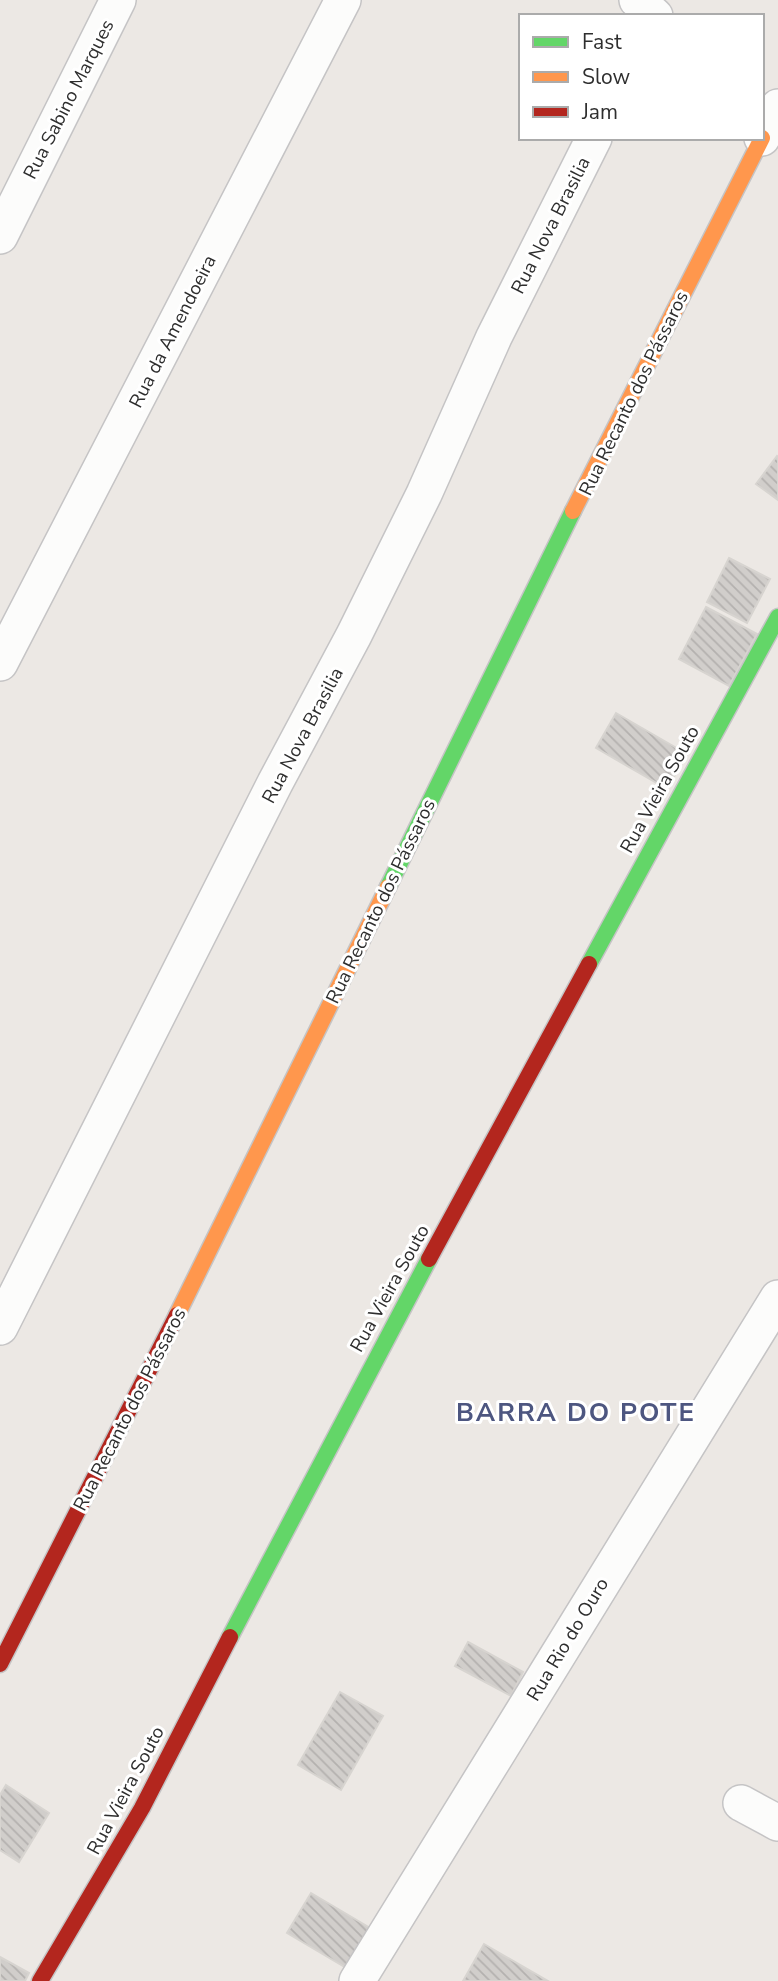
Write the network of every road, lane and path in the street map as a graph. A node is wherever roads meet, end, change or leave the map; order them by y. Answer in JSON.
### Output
{"nodes":[{"id":1,"x":118,"y":0,"type":"edge"},
{"id":2,"x":344,"y":0,"type":"edge"},
{"id":3,"x":637,"y":0,"type":"edge"},
{"id":4,"x":653,"y":14,"type":"edge"},
{"id":5,"x":764,"y":94,"type":"edge"},
{"id":6,"x":778,"y":105,"type":"edge"},
{"id":7,"x":764,"y":134,"type":"edge"},
{"id":8,"x":593,"y":140,"type":"edge"},
{"id":9,"x":761,"y":140,"type":"edge"},
{"id":10,"x":0,"y":236,"type":"edge"},
{"id":11,"x":778,"y":617,"type":"edge"},
{"id":12,"x":0,"y":663,"type":"edge"},
{"id":13,"x":778,"y":1298,"type":"edge"},
{"id":14,"x":0,"y":1326,"type":"edge"},
{"id":15,"x":0,"y":1664,"type":"edge"},
{"id":16,"x":741,"y":1803,"type":"dead end"},
{"id":17,"x":778,"y":1823,"type":"edge"},
{"id":18,"x":40,"y":1981,"type":"edge"},
{"id":19,"x":357,"y":1981,"type":"edge"}],
"edges":[{"from":1,"to":10,"type":"street","name":"Rua Sabino Marques"},
{"from":2,"to":12,"type":"street","name":"Rua da Amendoeira"},
{"from":3,"to":4,"type":"street"},
{"from":5,"to":6,"type":"street"},
{"from":6,"to":7,"type":"street","name":"Rua Recanto dos Pássaros"},
{"from":8,"to":14,"type":"street","name":"Rua Nova Brasilia"},
{"from":9,"to":15,"type":"street","name":"Rua Recanto dos Pássaros"},
{"from":11,"to":18,"type":"street","name":"Rua Vieira Souto"},
{"from":13,"to":19,"type":"street","name":"Rua Rio do Ouro"},
{"from":16,"to":17,"type":"street"}]}
